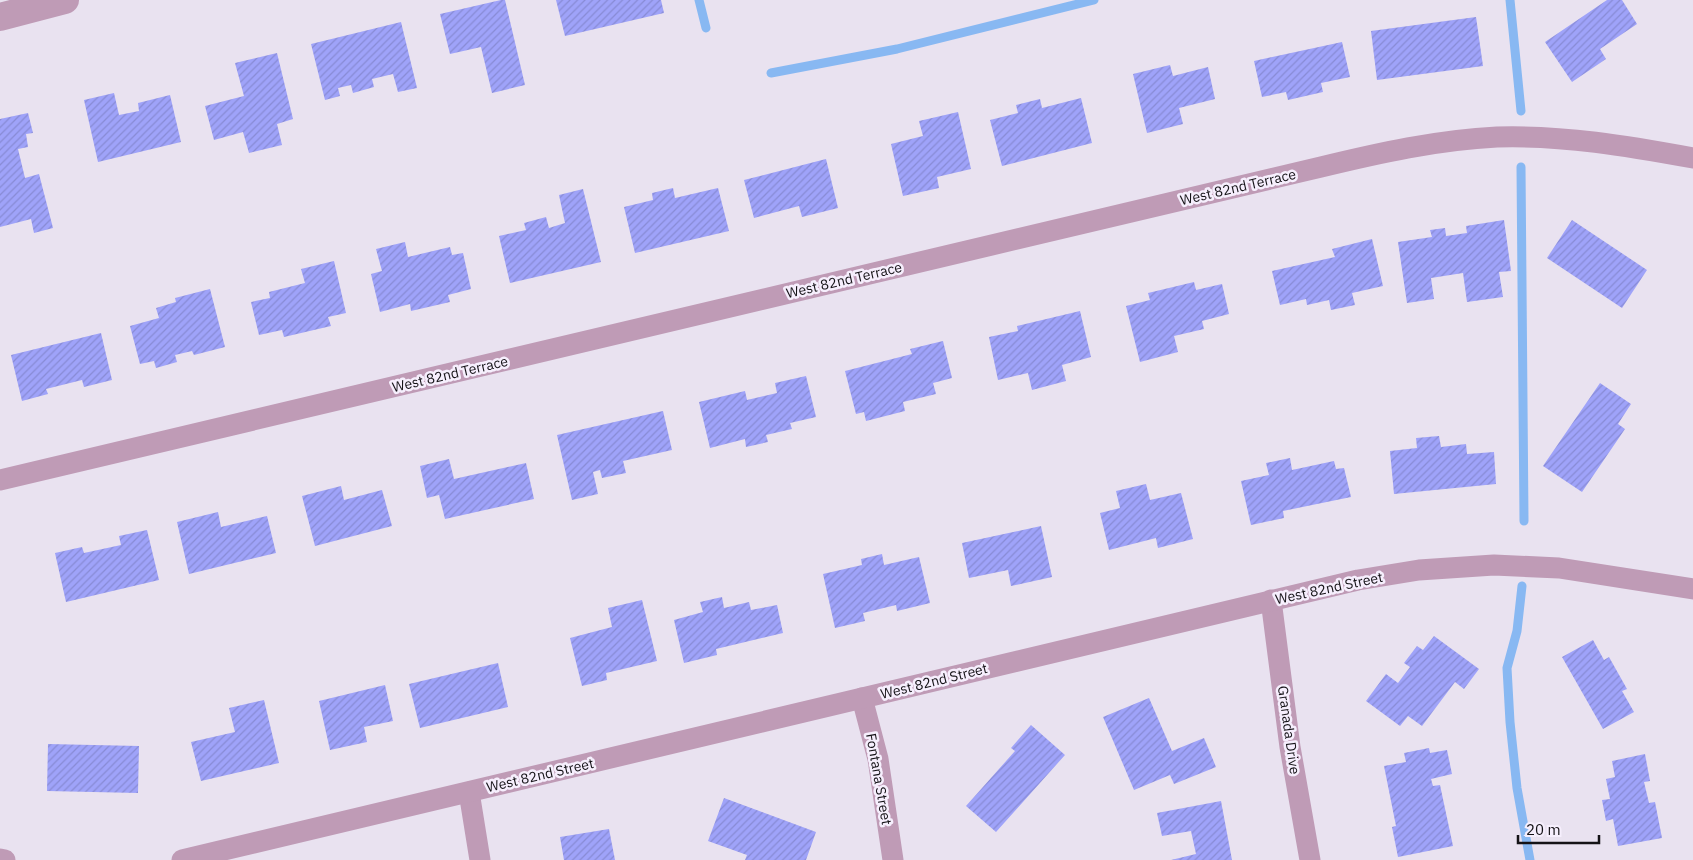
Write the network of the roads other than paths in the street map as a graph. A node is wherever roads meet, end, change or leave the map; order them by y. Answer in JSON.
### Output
{"nodes":[{"id":1,"x":65,"y":0,"type":"edge"},
{"id":2,"x":0,"y":17,"type":"edge"},
{"id":3,"x":1693,"y":158,"type":"edge"},
{"id":4,"x":0,"y":480,"type":"edge"},
{"id":5,"x":1693,"y":589,"type":"edge"},
{"id":6,"x":1271,"y":600,"type":"junction"},
{"id":7,"x":862,"y":698,"type":"junction"},
{"id":8,"x":469,"y":792,"type":"junction"},
{"id":9,"x":0,"y":859,"type":"edge"},
{"id":10,"x":5,"y":860,"type":"edge"},
{"id":11,"x":182,"y":860,"type":"edge"},
{"id":12,"x":480,"y":860,"type":"edge"},
{"id":13,"x":893,"y":860,"type":"edge"},
{"id":14,"x":1310,"y":860,"type":"edge"}],
"edges":[{"from":1,"to":2,"type":"street"},
{"from":3,"to":4,"type":"street","name":"West 82nd Terrace"},
{"from":5,"to":6,"type":"street","name":"West 82nd Street"},
{"from":6,"to":7,"type":"street","name":"West 82nd Street"},
{"from":6,"to":14,"type":"street","name":"Granada Drive"},
{"from":7,"to":8,"type":"street","name":"West 82nd Street"},
{"from":7,"to":13,"type":"street","name":"Fontana Street"},
{"from":8,"to":11,"type":"street","name":"West 82nd Street"},
{"from":8,"to":12,"type":"street"},
{"from":9,"to":10,"type":"street"}]}
